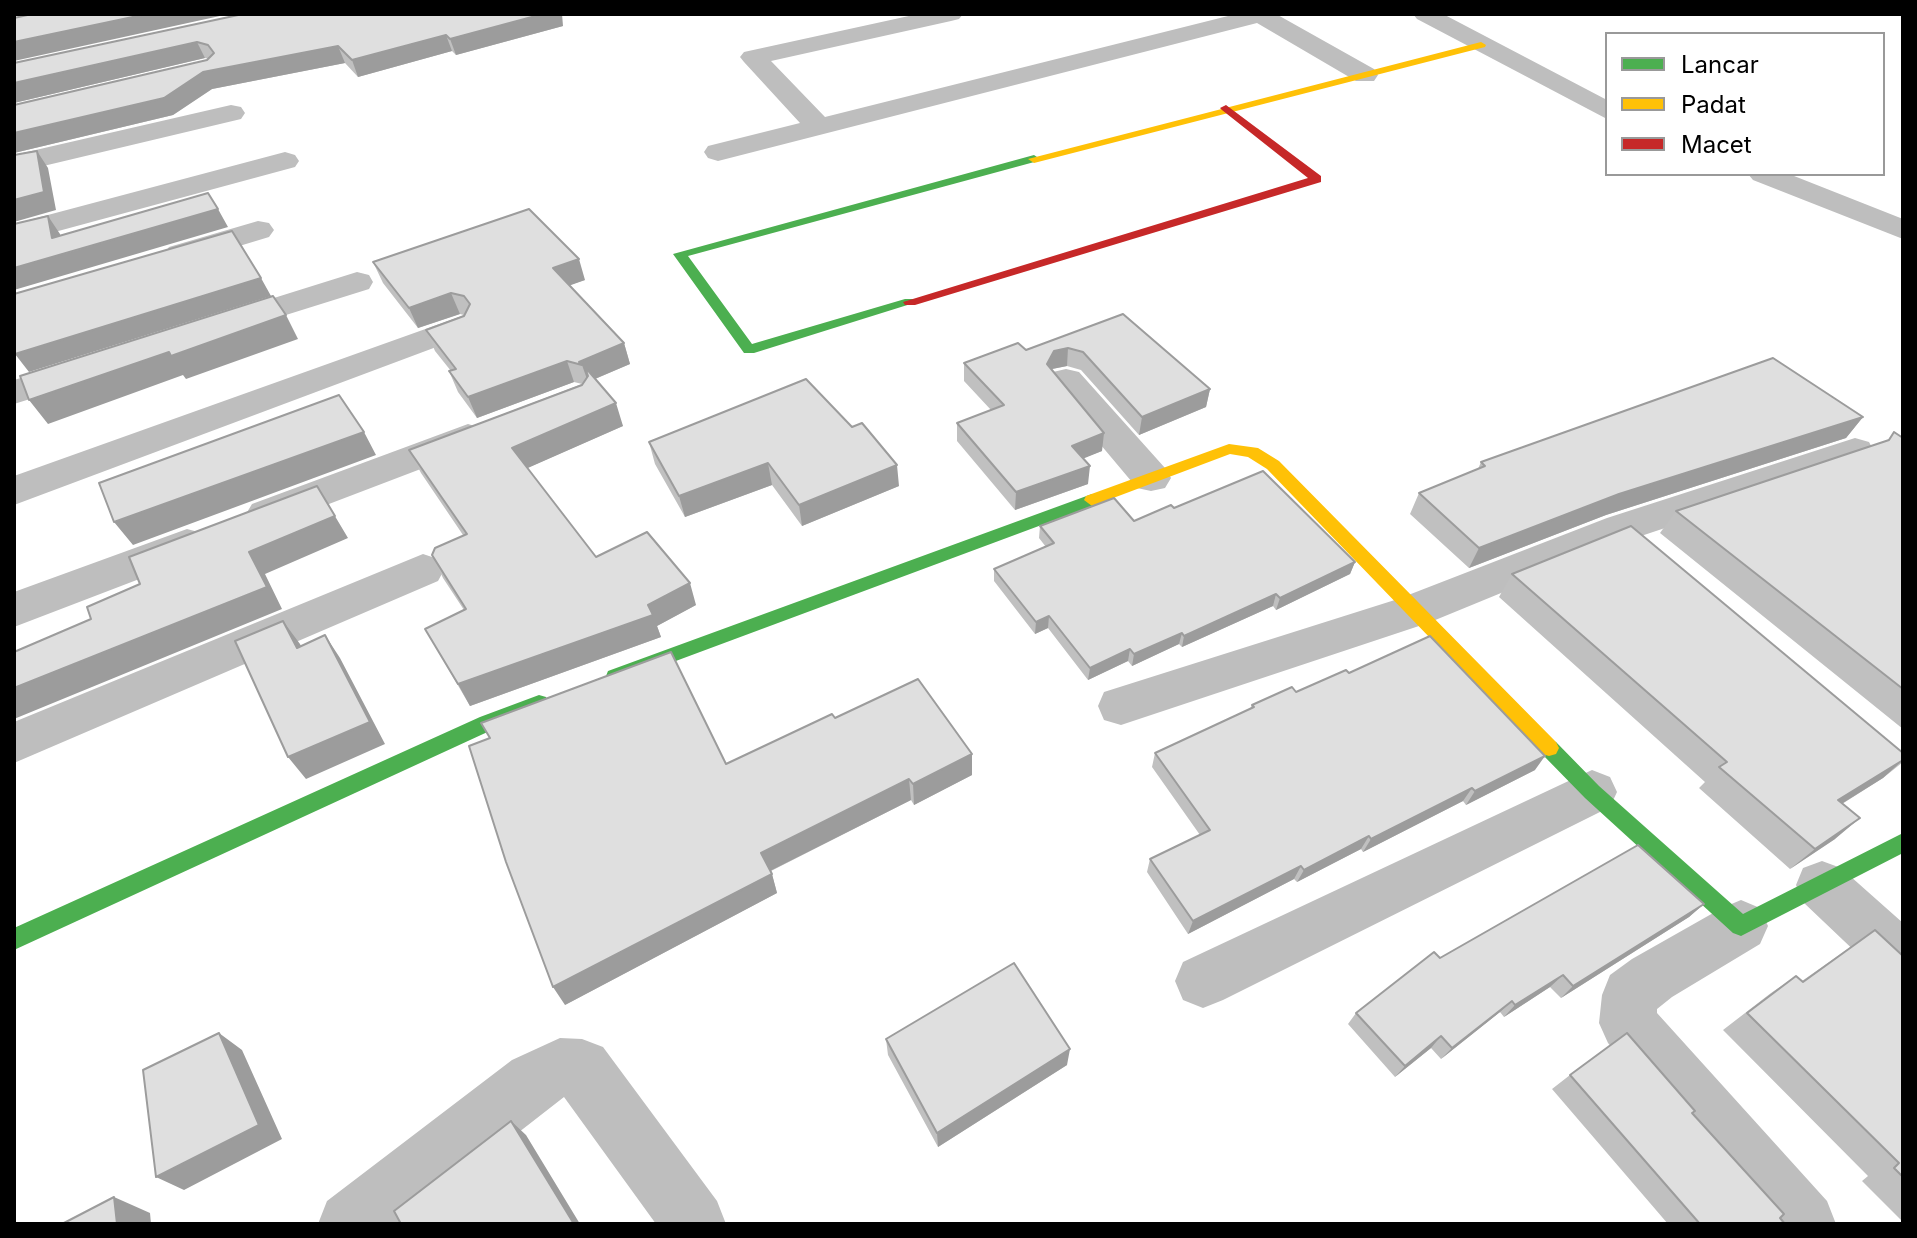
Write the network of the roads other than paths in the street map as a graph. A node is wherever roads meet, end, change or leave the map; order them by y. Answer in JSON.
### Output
{"nodes":[{"id":1,"x":951,"y":14,"type":"edge"},
{"id":2,"x":1260,"y":14,"type":"edge"},
{"id":3,"x":1482,"y":14,"type":"edge"},
{"id":4,"x":1434,"y":19,"type":"edge"},
{"id":5,"x":1481,"y":45,"type":"junction"},
{"id":6,"x":1365,"y":75,"type":"junction"},
{"id":7,"x":1226,"y":108,"type":"junction"},
{"id":8,"x":1605,"y":110,"type":"edge"},
{"id":9,"x":231,"y":113,"type":"dead end"},
{"id":10,"x":819,"y":127,"type":"junction"},
{"id":11,"x":718,"y":152,"type":"dead end"},
{"id":12,"x":285,"y":161,"type":"dead end"},
{"id":13,"x":14,"y":164,"type":"edge"},
{"id":14,"x":1768,"y":176,"type":"edge"},
{"id":15,"x":258,"y":230,"type":"dead end"},
{"id":16,"x":1903,"y":230,"type":"edge"},
{"id":17,"x":14,"y":234,"type":"edge"},
{"id":18,"x":151,"y":262,"type":"edge"},
{"id":19,"x":357,"y":282,"type":"dead end"},
{"id":20,"x":459,"y":327,"type":"edge"},
{"id":21,"x":193,"y":335,"type":"edge"},
{"id":22,"x":118,"y":359,"type":"edge"},
{"id":23,"x":1066,"y":380,"type":"dead end"},
{"id":24,"x":14,"y":392,"type":"edge"},
{"id":25,"x":501,"y":425,"type":"edge"},
{"id":26,"x":1855,"y":451,"type":"edge"},
{"id":27,"x":1151,"y":478,"type":"junction"},
{"id":28,"x":14,"y":491,"type":"edge"},
{"id":29,"x":1621,"y":528,"type":"junction"},
{"id":30,"x":1658,"y":558,"type":"edge"},
{"id":31,"x":423,"y":570,"type":"dead end"},
{"id":32,"x":14,"y":610,"type":"edge"},
{"id":33,"x":1413,"y":611,"type":"junction"},
{"id":34,"x":590,"y":685,"type":"edge"},
{"id":35,"x":560,"y":696,"type":"edge"},
{"id":36,"x":1121,"y":706,"type":"dead end"},
{"id":37,"x":14,"y":743,"type":"edge"},
{"id":38,"x":1592,"y":792,"type":"junction"},
{"id":39,"x":1903,"y":842,"type":"edge"},
{"id":40,"x":1822,"y":885,"type":"junction"},
{"id":41,"x":1741,"y":926,"type":"junction"},
{"id":42,"x":14,"y":939,"type":"edge"},
{"id":43,"x":1903,"y":959,"type":"edge"},
{"id":44,"x":1203,"y":981,"type":"dead end"},
{"id":45,"x":350,"y":1224,"type":"edge"},
{"id":46,"x":694,"y":1224,"type":"edge"},
{"id":47,"x":1804,"y":1224,"type":"edge"}],
"edges":[{"from":1,"to":10,"type":"street"},
{"from":2,"to":6,"type":"street"},
{"from":2,"to":10,"type":"street"},
{"from":3,"to":4,"type":"street"},
{"from":4,"to":5,"type":"street"},
{"from":5,"to":6,"type":"street"},
{"from":5,"to":8,"type":"street"},
{"from":6,"to":7,"type":"street"},
{"from":7,"to":7,"type":"street"},
{"from":9,"to":13,"type":"street"},
{"from":10,"to":11,"type":"street"},
{"from":12,"to":17,"type":"street"},
{"from":14,"to":16,"type":"street"},
{"from":15,"to":18,"type":"street"},
{"from":19,"to":21,"type":"street"},
{"from":20,"to":28,"type":"street"},
{"from":22,"to":24,"type":"street"},
{"from":23,"to":27,"type":"street"},
{"from":25,"to":32,"type":"street"},
{"from":26,"to":29,"type":"street"},
{"from":27,"to":33,"type":"street"},
{"from":27,"to":34,"type":"street"},
{"from":29,"to":30,"type":"street"},
{"from":29,"to":33,"type":"street"},
{"from":31,"to":37,"type":"street"},
{"from":33,"to":36,"type":"street"},
{"from":33,"to":38,"type":"street"},
{"from":35,"to":42,"type":"street"},
{"from":38,"to":41,"type":"street"},
{"from":38,"to":44,"type":"street"},
{"from":39,"to":40,"type":"street"},
{"from":40,"to":41,"type":"street"},
{"from":40,"to":43,"type":"street"},
{"from":41,"to":47,"type":"street"},
{"from":45,"to":46,"type":"street"}]}
